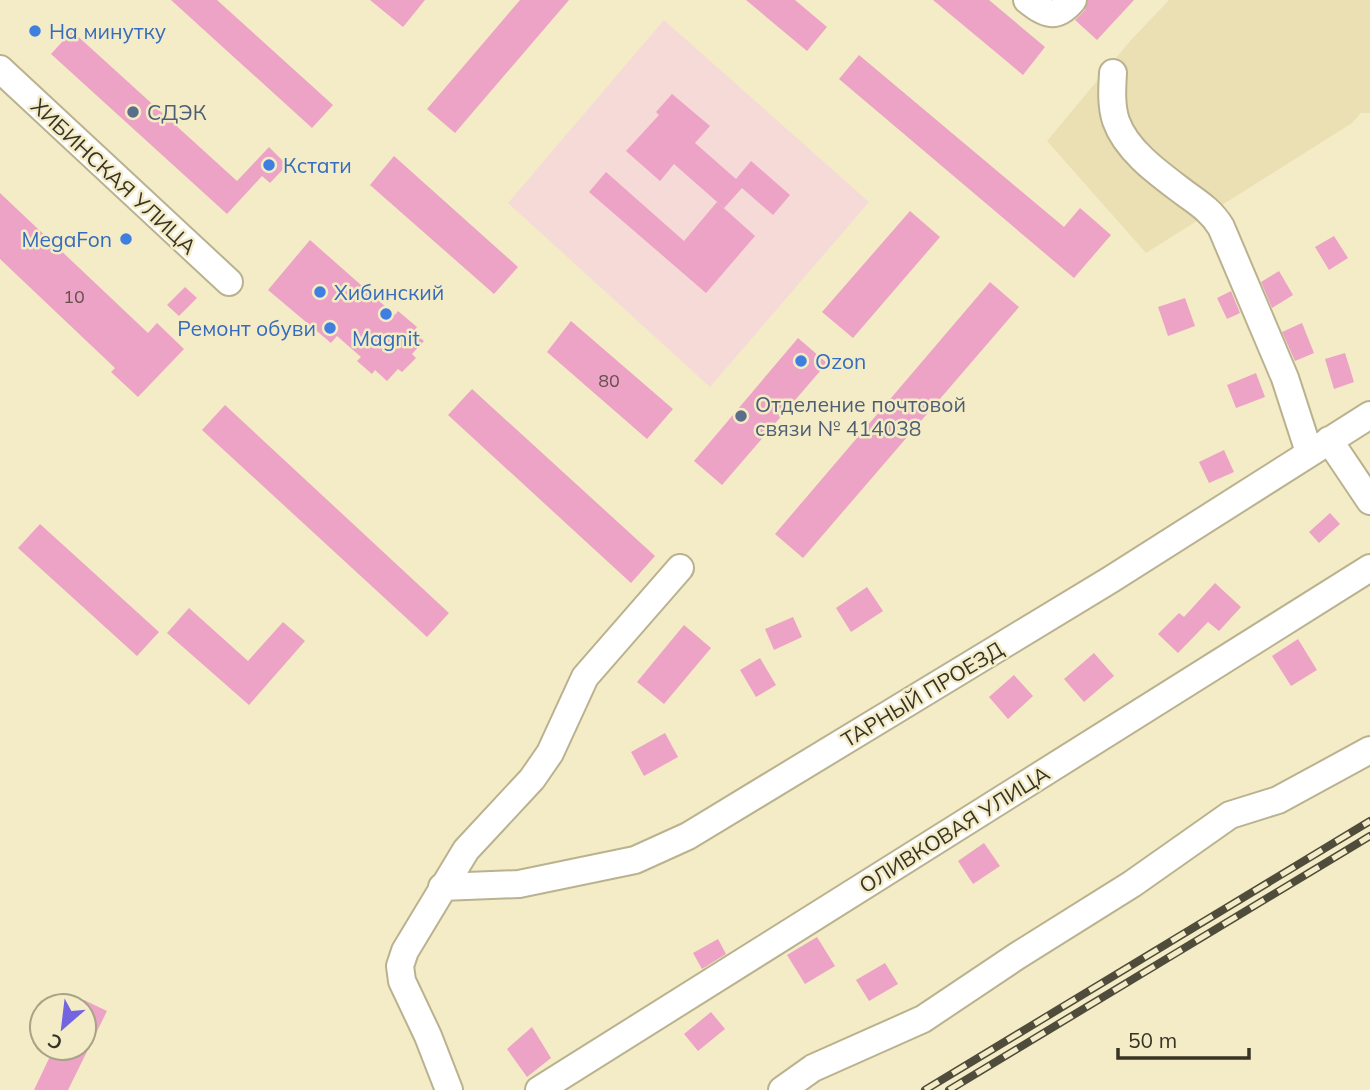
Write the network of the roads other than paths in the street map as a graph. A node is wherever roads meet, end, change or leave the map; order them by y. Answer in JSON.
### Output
{"nodes":[{"id":1,"x":1027,"y":0,"type":"edge"},
{"id":2,"x":1073,"y":0,"type":"edge"},
{"id":3,"x":0,"y":69,"type":"edge"},
{"id":4,"x":1112,"y":73,"type":"dead end"},
{"id":5,"x":229,"y":282,"type":"dead end"},
{"id":6,"x":1370,"y":415,"type":"edge"},
{"id":7,"x":1319,"y":446,"type":"junction"},
{"id":8,"x":1370,"y":501,"type":"edge"},
{"id":9,"x":680,"y":568,"type":"dead end"},
{"id":10,"x":1370,"y":568,"type":"edge"},
{"id":11,"x":1370,"y":750,"type":"edge"},
{"id":12,"x":442,"y":887,"type":"junction"},
{"id":13,"x":449,"y":1090,"type":"edge"},
{"id":14,"x":538,"y":1090,"type":"edge"},
{"id":15,"x":782,"y":1090,"type":"edge"}],
"edges":[{"from":1,"to":2,"type":"street"},
{"from":3,"to":5,"type":"street","name":"ХИБИНСКАЯ УЛИЦА"},
{"from":4,"to":7,"type":"street"},
{"from":6,"to":7,"type":"street","name":"ТАРНЫЙ ПРОЕЗД"},
{"from":7,"to":8,"type":"street"},
{"from":7,"to":12,"type":"street","name":"ТАРНЫЙ ПРОЕЗД"},
{"from":9,"to":12,"type":"street"},
{"from":10,"to":14,"type":"street","name":"ОЛИВКОВАЯ УЛИЦА"},
{"from":11,"to":15,"type":"street"},
{"from":12,"to":13,"type":"street"}]}
